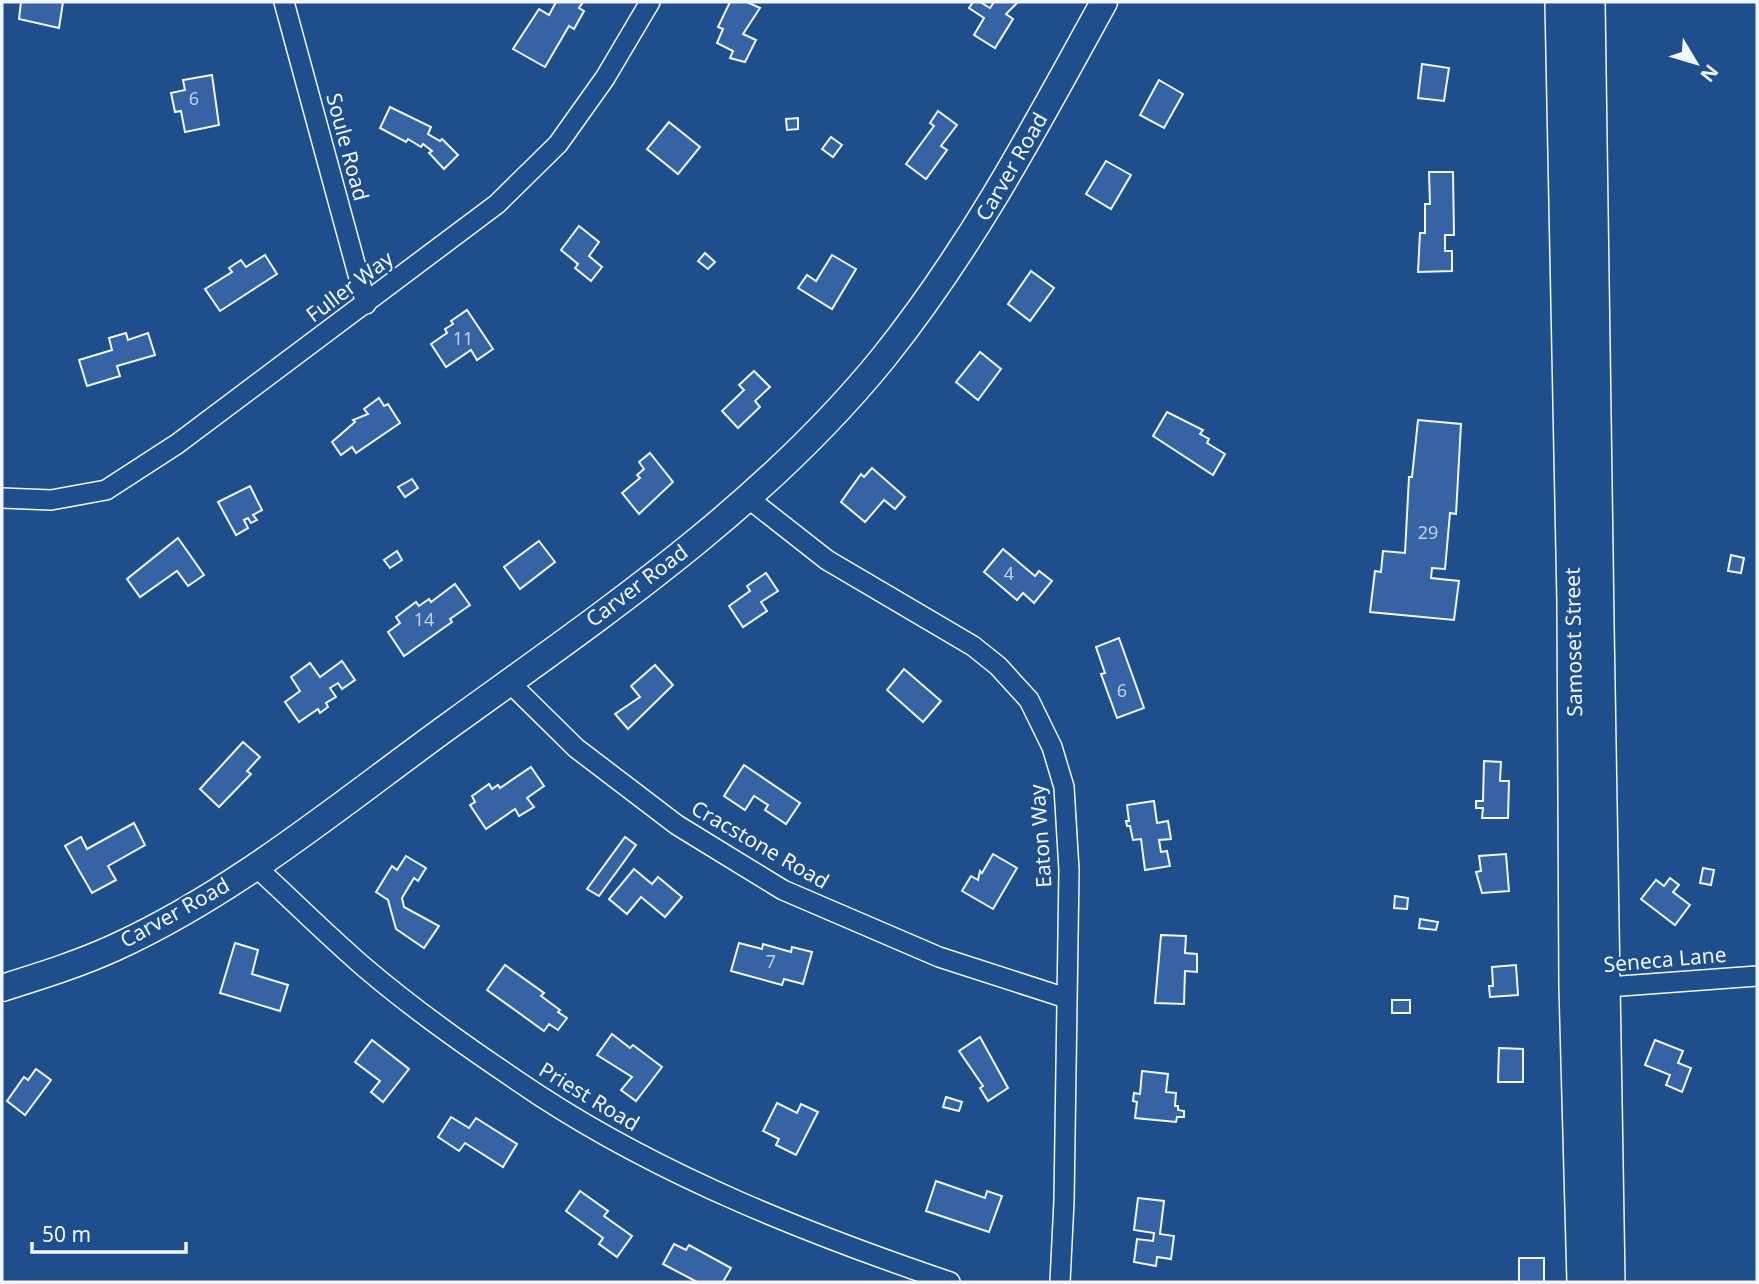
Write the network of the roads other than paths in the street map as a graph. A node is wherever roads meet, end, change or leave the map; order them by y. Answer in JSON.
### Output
{"nodes":[{"id":1,"x":285,"y":2,"type":"edge"},
{"id":2,"x":650,"y":2,"type":"edge"},
{"id":3,"x":1104,"y":2,"type":"edge"},
{"id":4,"x":1562,"y":2,"type":"edge"},
{"id":5,"x":1588,"y":2,"type":"edge"},
{"id":6,"x":366,"y":304,"type":"junction"},
{"id":7,"x":2,"y":498,"type":"edge"},
{"id":8,"x":748,"y":498,"type":"junction"},
{"id":9,"x":509,"y":682,"type":"junction"},
{"id":10,"x":255,"y":866,"type":"junction"},
{"id":11,"x":1757,"y":976,"type":"edge"},
{"id":12,"x":1589,"y":987,"type":"junction"},
{"id":13,"x":2,"y":988,"type":"edge"},
{"id":14,"x":1066,"y":998,"type":"junction"},
{"id":15,"x":950,"y":1282,"type":"edge"},
{"id":16,"x":1060,"y":1282,"type":"edge"},
{"id":17,"x":1584,"y":1282,"type":"edge"},
{"id":18,"x":1608,"y":1282,"type":"edge"}],
"edges":[{"from":1,"to":6,"type":"street","name":"Soule Road"},
{"from":2,"to":6,"type":"street","name":"Fuller Way"},
{"from":3,"to":8,"type":"street","name":"Carver Road"},
{"from":4,"to":12,"type":"highway","name":"Samoset Street"},
{"from":5,"to":12,"type":"highway","name":"Samoset Street"},
{"from":6,"to":7,"type":"street","name":"Fuller Way"},
{"from":8,"to":9,"type":"street","name":"Carver Road"},
{"from":8,"to":14,"type":"street","name":"Eaton Way"},
{"from":9,"to":10,"type":"street","name":"Carver Road"},
{"from":9,"to":14,"type":"street","name":"Cracstone Road"},
{"from":10,"to":13,"type":"street","name":"Carver Road"},
{"from":10,"to":15,"type":"street","name":"Priest Road"},
{"from":11,"to":12,"type":"street","name":"Seneca Lane"},
{"from":12,"to":17,"type":"highway","name":"Samoset Street"},
{"from":12,"to":18,"type":"highway","name":"Samoset Street"},
{"from":14,"to":16,"type":"street","name":"Eaton Way"}]}
